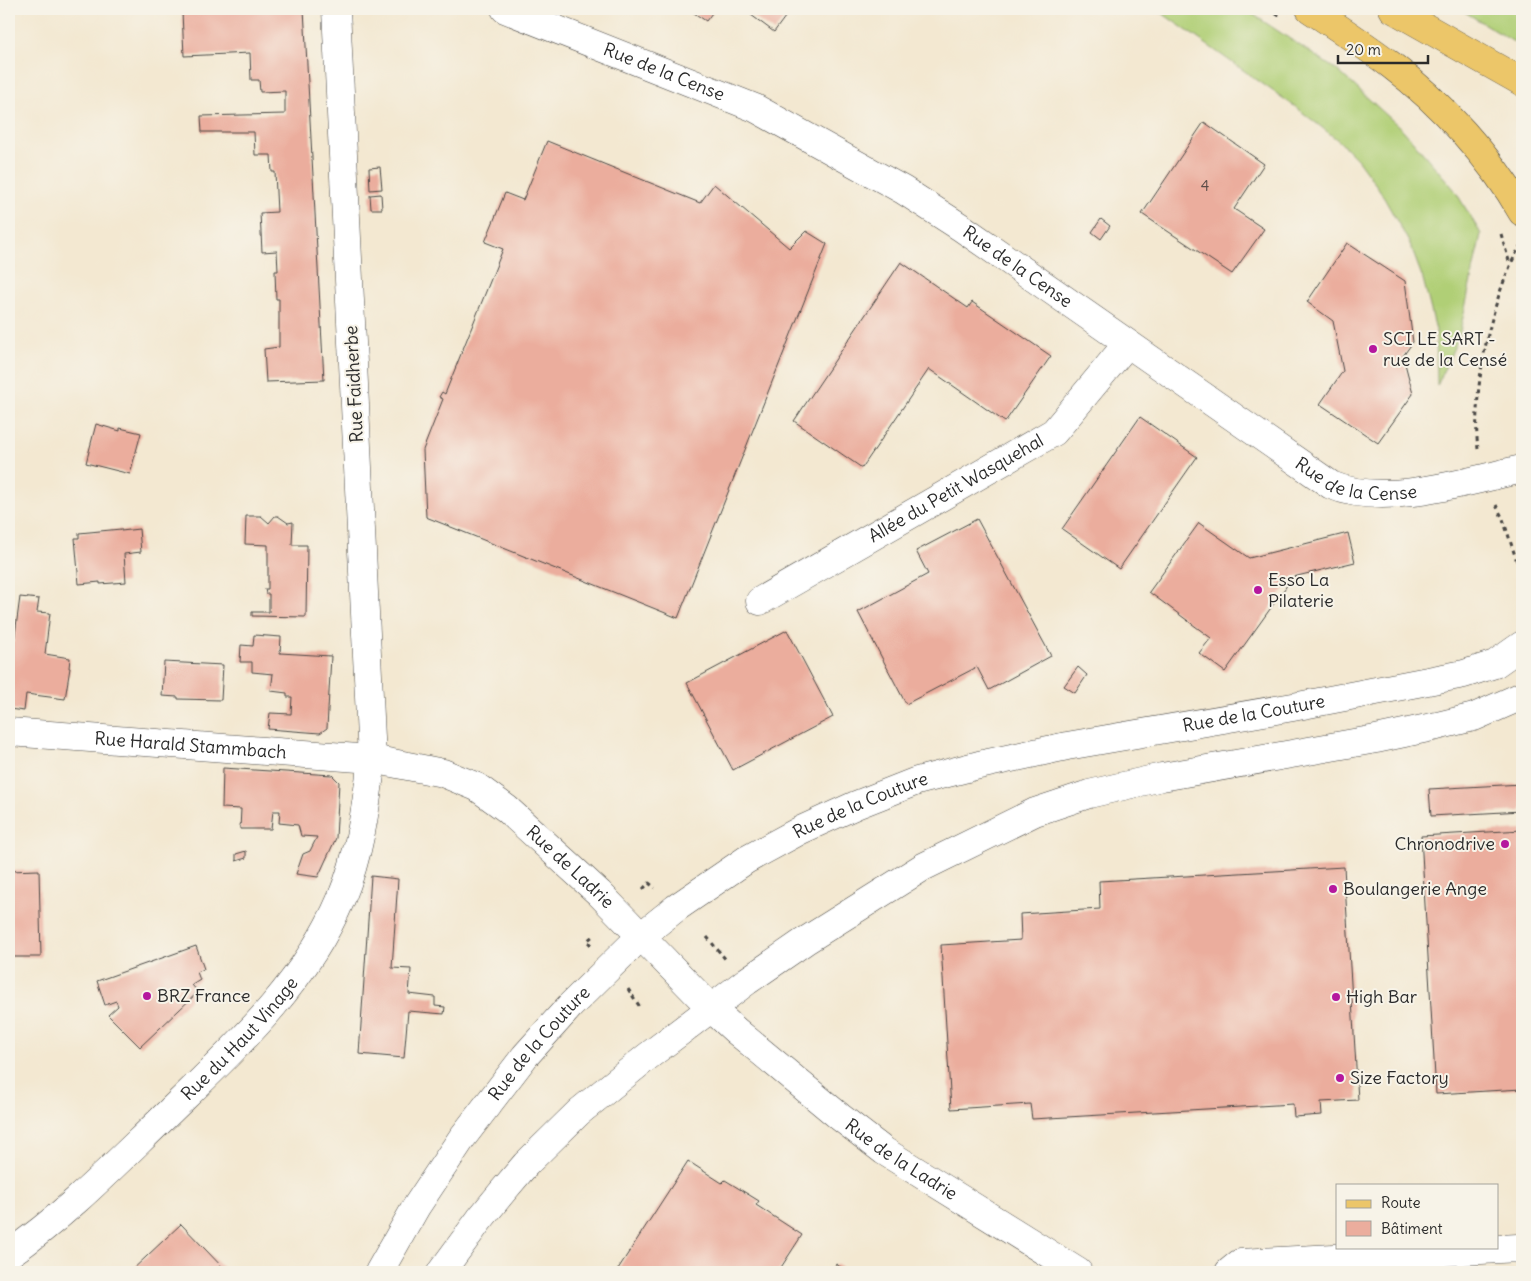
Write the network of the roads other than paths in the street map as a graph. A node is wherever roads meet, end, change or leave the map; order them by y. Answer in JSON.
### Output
{"nodes":[{"id":1,"x":336,"y":9,"type":"edge"},
{"id":2,"x":505,"y":9,"type":"edge"},
{"id":3,"x":1310,"y":9,"type":"edge"},
{"id":4,"x":1393,"y":9,"type":"edge"},
{"id":5,"x":1522,"y":82,"type":"edge"},
{"id":6,"x":1522,"y":212,"type":"edge"},
{"id":7,"x":1127,"y":344,"type":"junction"},
{"id":8,"x":1522,"y":470,"type":"edge"},
{"id":9,"x":760,"y":601,"type":"dead end"},
{"id":10,"x":1522,"y":646,"type":"edge"},
{"id":11,"x":1522,"y":696,"type":"edge"},
{"id":12,"x":9,"y":732,"type":"edge"},
{"id":13,"x":372,"y":759,"type":"junction"},
{"id":14,"x":641,"y":936,"type":"junction"},
{"id":15,"x":711,"y":1008,"type":"junction"},
{"id":16,"x":735,"y":1030,"type":"joint"},
{"id":17,"x":1522,"y":1251,"type":"edge"},
{"id":18,"x":9,"y":1254,"type":"edge"},
{"id":19,"x":1358,"y":1264,"type":"edge"},
{"id":20,"x":379,"y":1272,"type":"edge"},
{"id":21,"x":441,"y":1272,"type":"edge"},
{"id":22,"x":1078,"y":1272,"type":"edge"},
{"id":23,"x":1229,"y":1272,"type":"edge"}],
"edges":[{"from":1,"to":13,"type":"street","name":"Rue Faidherbe"},
{"from":2,"to":7,"type":"street","name":"Rue de la Cense"},
{"from":3,"to":6,"type":"main road"},
{"from":4,"to":5,"type":"main road"},
{"from":7,"to":8,"type":"street","name":"Rue de la Cense"},
{"from":7,"to":9,"type":"street","name":"Allée du Petit Wasquehal"},
{"from":10,"to":14,"type":"street","name":"Rue de la Couture"},
{"from":11,"to":15,"type":"street"},
{"from":12,"to":13,"type":"street","name":"Rue Harald Stammbach"},
{"from":13,"to":14,"type":"street","name":"Rue de Ladrie"},
{"from":13,"to":18,"type":"street","name":"Rue du Haut Vinage"},
{"from":14,"to":15,"type":"street","name":"Rue de Ladrie"},
{"from":14,"to":20,"type":"street","name":"Rue de la Couture"},
{"from":15,"to":16,"type":"street","name":"Rue de Ladrie"},
{"from":15,"to":21,"type":"street"},
{"from":16,"to":22,"type":"street","name":"Rue de la Ladrie"},
{"from":17,"to":19,"type":"street"},
{"from":19,"to":23,"type":"street"}]}
